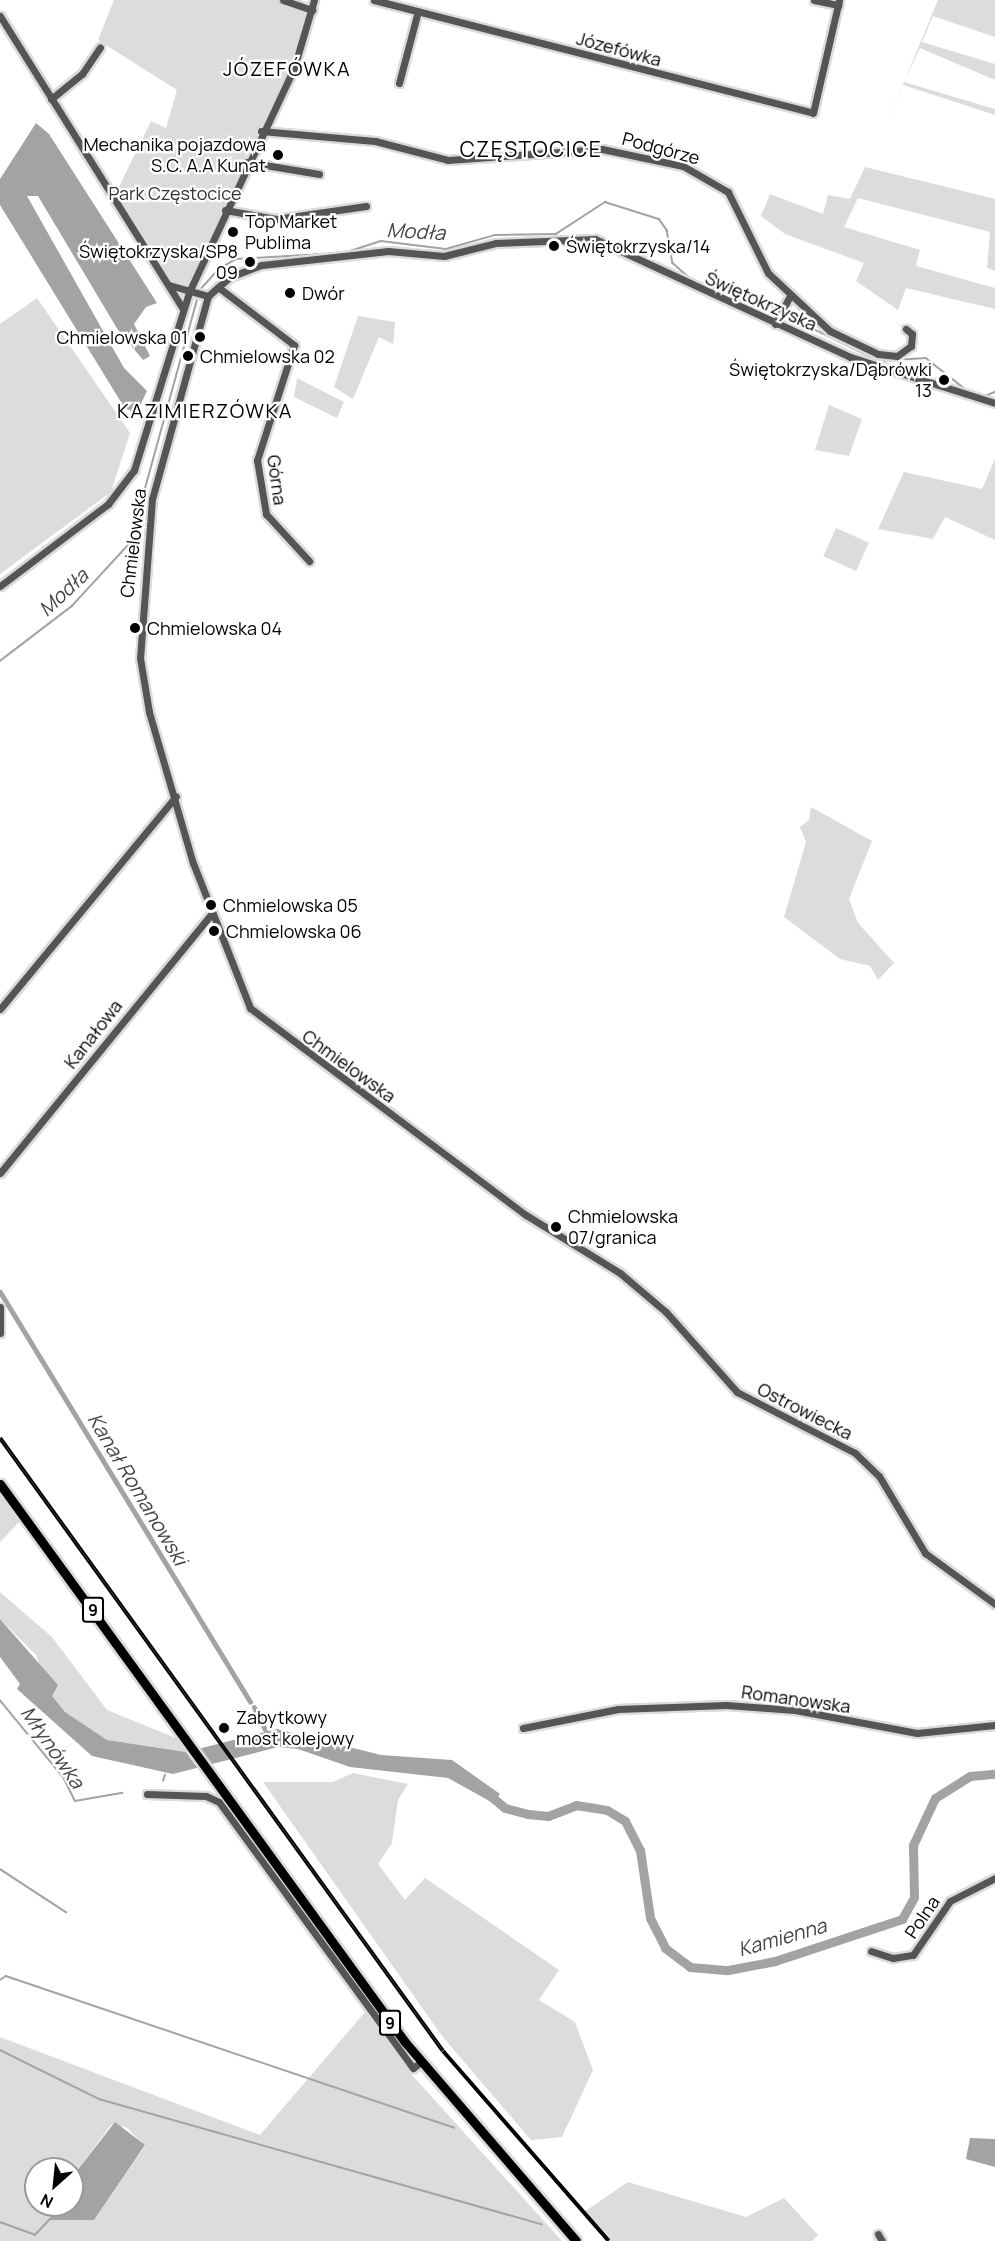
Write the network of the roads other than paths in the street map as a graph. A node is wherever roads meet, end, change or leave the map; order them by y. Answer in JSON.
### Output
{"nodes":[{"id":1,"x":283,"y":0,"type":"edge"},
{"id":2,"x":314,"y":0,"type":"edge"},
{"id":3,"x":374,"y":0,"type":"edge"},
{"id":4,"x":814,"y":0,"type":"edge"},
{"id":5,"x":838,"y":3,"type":"edge"},
{"id":6,"x":312,"y":10,"type":"junction"},
{"id":7,"x":418,"y":11,"type":"junction"},
{"id":8,"x":0,"y":16,"type":"edge"},
{"id":9,"x":100,"y":47,"type":"dead end"},
{"id":10,"x":399,"y":83,"type":"dead end"},
{"id":11,"x":51,"y":99,"type":"junction"},
{"id":12,"x":261,"y":131,"type":"junction"},
{"id":13,"x":247,"y":162,"type":"junction"},
{"id":14,"x":319,"y":174,"type":"dead end"},
{"id":15,"x":366,"y":206,"type":"dead end"},
{"id":16,"x":225,"y":210,"type":"junction"},
{"id":17,"x":169,"y":285,"type":"junction"},
{"id":18,"x":218,"y":287,"type":"junction"},
{"id":19,"x":198,"y":294,"type":"junction"},
{"id":20,"x":790,"y":296,"type":"junction"},
{"id":21,"x":183,"y":309,"type":"junction"},
{"id":22,"x":776,"y":322,"type":"junction"},
{"id":23,"x":906,"y":329,"type":"dead end"},
{"id":24,"x":995,"y":403,"type":"edge"},
{"id":25,"x":309,"y":561,"type":"dead end"},
{"id":26,"x":0,"y":586,"type":"edge"},
{"id":27,"x":176,"y":796,"type":"junction"},
{"id":28,"x":211,"y":914,"type":"junction"},
{"id":29,"x":0,"y":1009,"type":"edge"},
{"id":30,"x":0,"y":1173,"type":"edge"},
{"id":31,"x":620,"y":1273,"type":"joint"},
{"id":32,"x":0,"y":1306,"type":"edge"},
{"id":33,"x":0,"y":1333,"type":"edge"},
{"id":34,"x":0,"y":1484,"type":"edge"},
{"id":35,"x":995,"y":1604,"type":"edge"},
{"id":36,"x":995,"y":1725,"type":"edge"},
{"id":37,"x":523,"y":1728,"type":"dead end"},
{"id":38,"x":147,"y":1794,"type":"dead end"},
{"id":39,"x":995,"y":1878,"type":"edge"},
{"id":40,"x":871,"y":1951,"type":"dead end"},
{"id":41,"x":421,"y":2062,"type":"junction"},
{"id":42,"x":576,"y":2241,"type":"edge"}],
"edges":[{"from":1,"to":6,"type":"street"},
{"from":2,"to":6,"type":"street"},
{"from":3,"to":7,"type":"street","name":"Józefówka"},
{"from":4,"to":5,"type":"street"},
{"from":5,"to":7,"type":"street","name":"Józefówka"},
{"from":6,"to":12,"type":"street"},
{"from":7,"to":10,"type":"street"},
{"from":8,"to":11,"type":"street"},
{"from":9,"to":11,"type":"street"},
{"from":11,"to":17,"type":"street"},
{"from":12,"to":13,"type":"street"},
{"from":12,"to":20,"type":"street","name":"Podgórze"},
{"from":13,"to":14,"type":"street"},
{"from":13,"to":16,"type":"street"},
{"from":15,"to":16,"type":"street"},
{"from":16,"to":19,"type":"street"},
{"from":17,"to":19,"type":"street"},
{"from":17,"to":21,"type":"street"},
{"from":18,"to":19,"type":"street","name":"Świętokrzyska"},
{"from":18,"to":22,"type":"street","name":"Świętokrzyska"},
{"from":18,"to":25,"type":"street","name":"Górna"},
{"from":19,"to":21,"type":"street"},
{"from":19,"to":27,"type":"street","name":"Chmielowska"},
{"from":20,"to":22,"type":"street"},
{"from":20,"to":23,"type":"street","name":"Podgórze"},
{"from":21,"to":26,"type":"street"},
{"from":22,"to":24,"type":"street","name":"Świętokrzyska"},
{"from":27,"to":28,"type":"street","name":"Chmielowska"},
{"from":27,"to":29,"type":"street"},
{"from":28,"to":30,"type":"street","name":"Kanałowa"},
{"from":28,"to":31,"type":"street","name":"Chmielowska"},
{"from":31,"to":35,"type":"street","name":"Ostrowiecka"},
{"from":32,"to":33,"type":"street"},
{"from":34,"to":41,"type":"main road","number":"9"},
{"from":36,"to":37,"type":"street","name":"Romanowska"},
{"from":38,"to":41,"type":"street"},
{"from":39,"to":40,"type":"street","name":"Polna"},
{"from":41,"to":42,"type":"main road","number":"9"}]}
